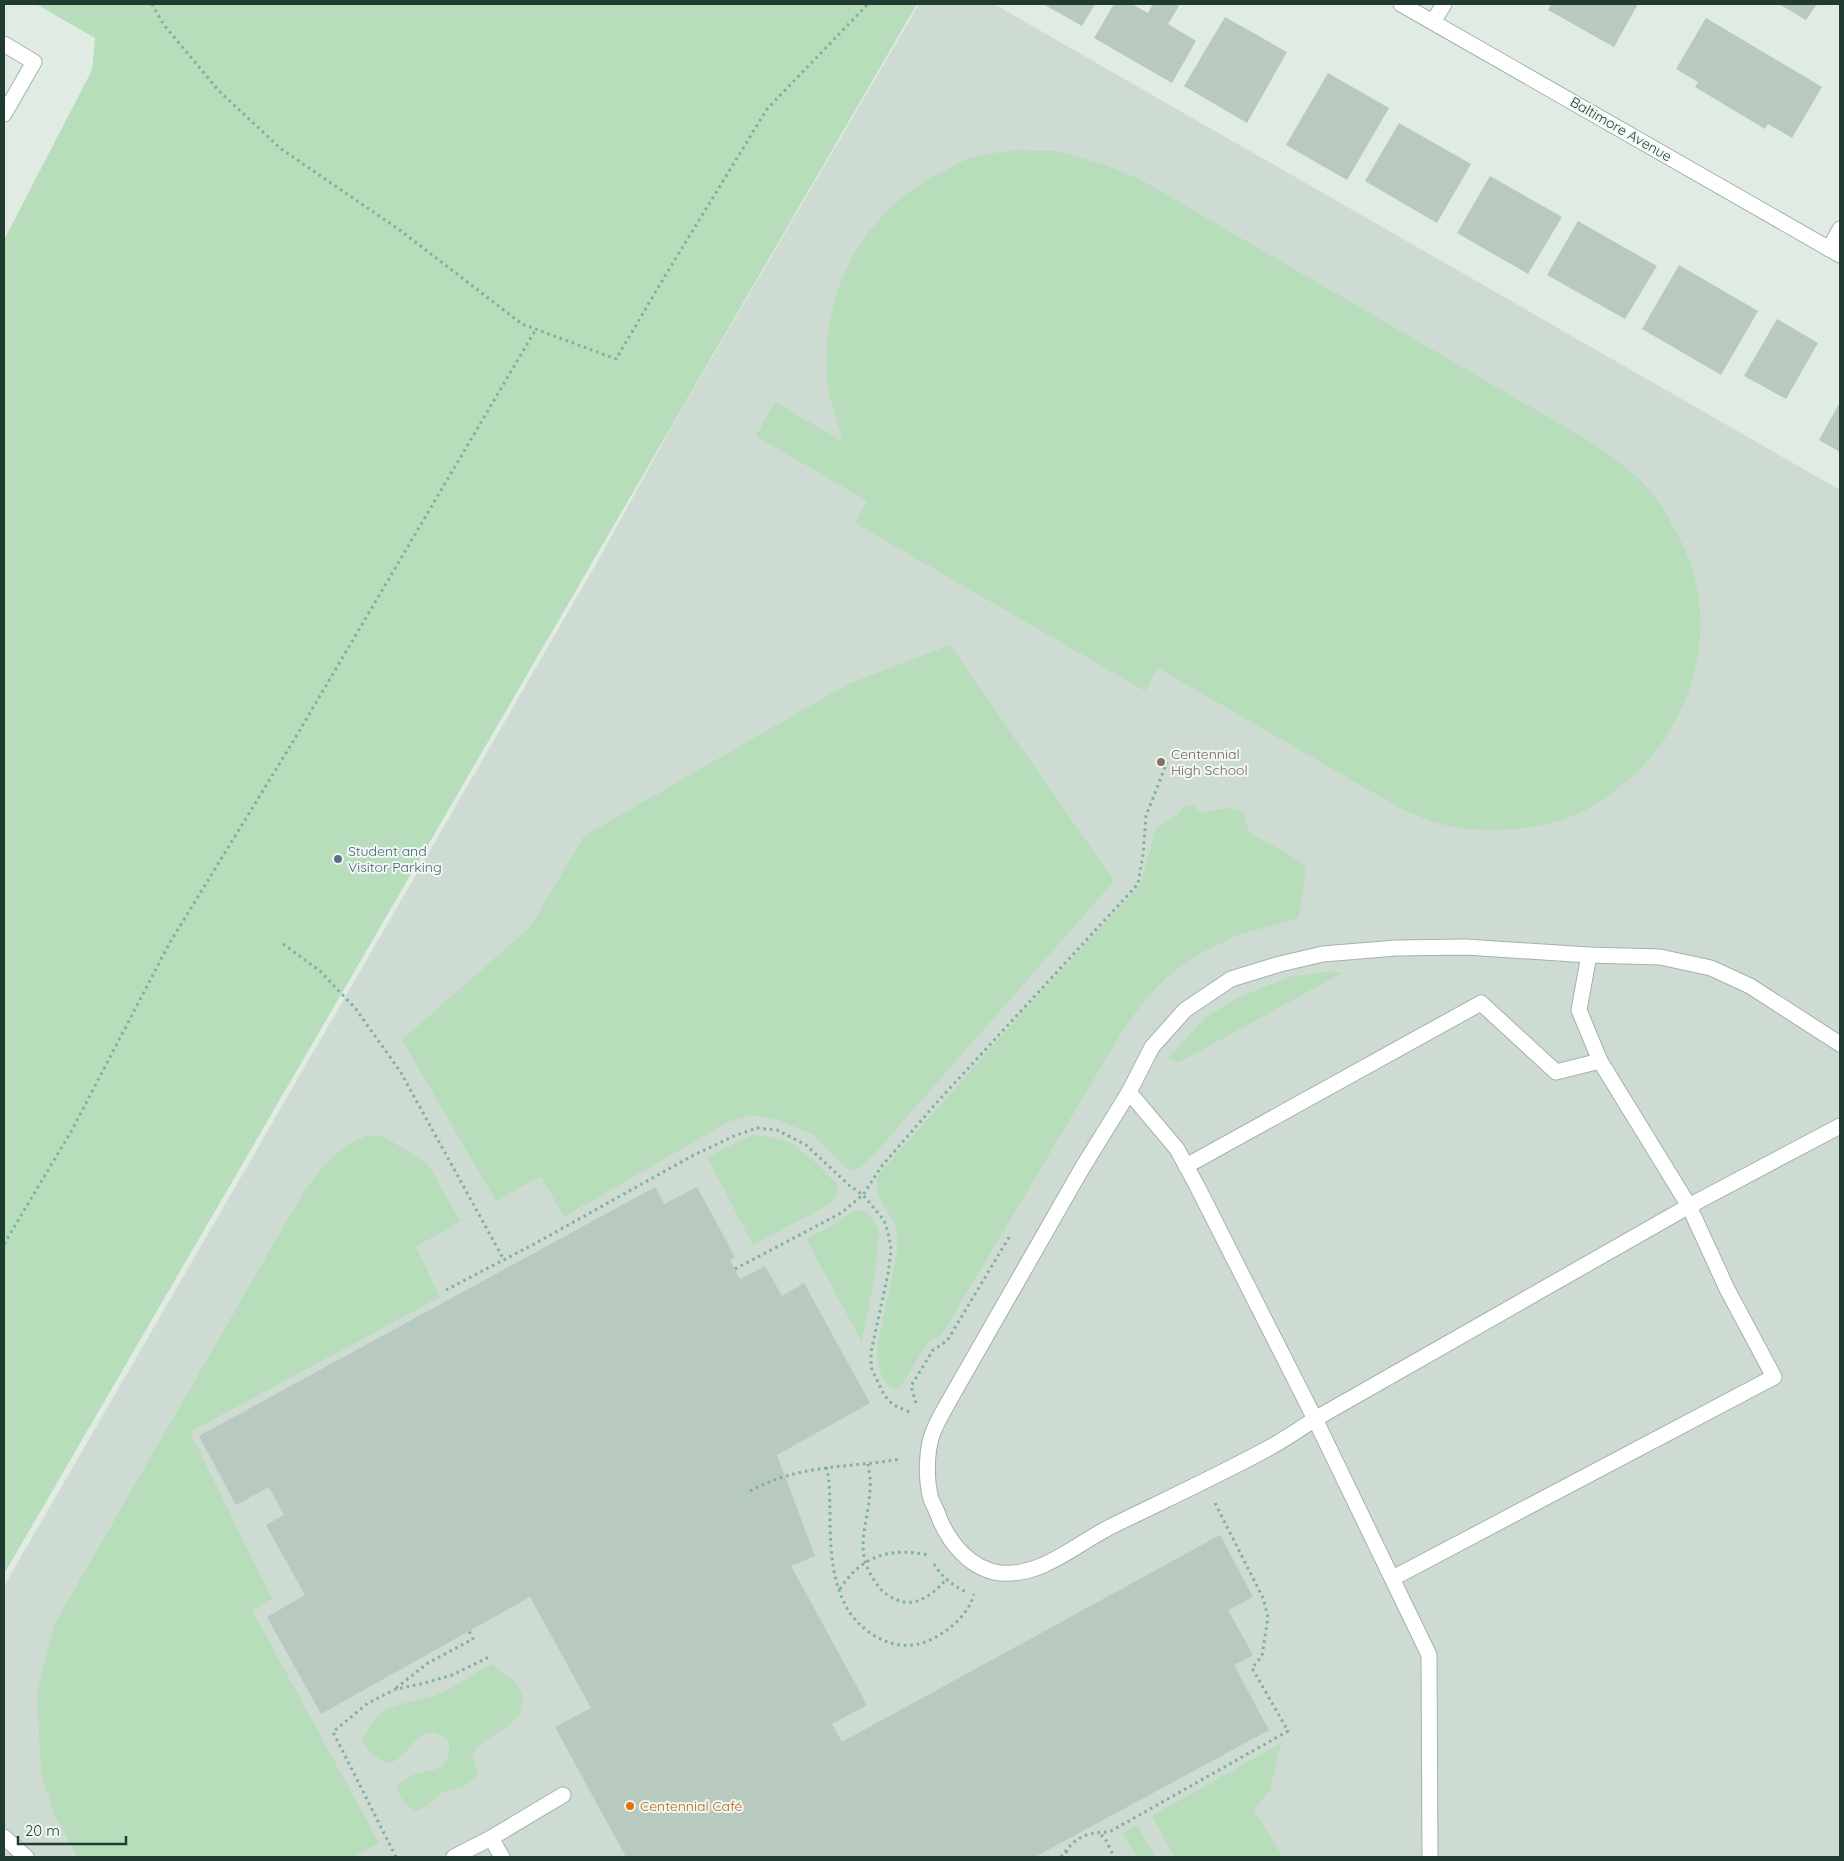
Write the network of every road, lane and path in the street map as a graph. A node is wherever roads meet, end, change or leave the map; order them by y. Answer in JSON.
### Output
{"nodes":[{"id":1,"x":152,"y":4,"type":"edge"},
{"id":2,"x":868,"y":4,"type":"edge"},
{"id":3,"x":1401,"y":4,"type":"edge"},
{"id":4,"x":1444,"y":4,"type":"edge"},
{"id":5,"x":1433,"y":22,"type":"junction"},
{"id":6,"x":4,"y":44,"type":"edge"},
{"id":7,"x":4,"y":114,"type":"edge"},
{"id":8,"x":1840,"y":229,"type":"edge"},
{"id":9,"x":1835,"y":252,"type":"edge"},
{"id":10,"x":536,"y":329,"type":"junction"},
{"id":11,"x":1167,"y":762,"type":"dead end"},
{"id":12,"x":283,"y":944,"type":"dead end"},
{"id":13,"x":1589,"y":955,"type":"junction"},
{"id":14,"x":1840,"y":1044,"type":"edge"},
{"id":15,"x":1600,"y":1061,"type":"junction"},
{"id":16,"x":1128,"y":1092,"type":"junction"},
{"id":17,"x":1840,"y":1126,"type":"edge"},
{"id":18,"x":1186,"y":1166,"type":"junction"},
{"id":19,"x":863,"y":1195,"type":"junction"},
{"id":20,"x":1689,"y":1206,"type":"junction"},
{"id":21,"x":4,"y":1244,"type":"edge"},
{"id":22,"x":504,"y":1260,"type":"junction"},
{"id":23,"x":735,"y":1269,"type":"dead end"},
{"id":24,"x":446,"y":1290,"type":"dead end"},
{"id":25,"x":912,"y":1413,"type":"dead end"},
{"id":26,"x":1316,"y":1419,"type":"junction"},
{"id":27,"x":901,"y":1459,"type":"dead end"},
{"id":28,"x":868,"y":1464,"type":"junction"},
{"id":29,"x":826,"y":1467,"type":"junction"},
{"id":30,"x":750,"y":1491,"type":"dead end"},
{"id":31,"x":928,"y":1555,"type":"dead end"},
{"id":32,"x":865,"y":1563,"type":"junction"},
{"id":33,"x":946,"y":1578,"type":"dead end"},
{"id":34,"x":1393,"y":1578,"type":"junction"},
{"id":35,"x":840,"y":1589,"type":"junction"},
{"id":36,"x":974,"y":1594,"type":"dead end"},
{"id":37,"x":469,"y":1631,"type":"dead end"},
{"id":38,"x":489,"y":1657,"type":"dead end"},
{"id":39,"x":396,"y":1689,"type":"junction"},
{"id":40,"x":563,"y":1795,"type":"dead end"},
{"id":41,"x":1100,"y":1834,"type":"dead end"},
{"id":42,"x":4,"y":1837,"type":"edge"},
{"id":43,"x":491,"y":1838,"type":"junction"},
{"id":44,"x":1065,"y":1850,"type":"dead end"},
{"id":45,"x":26,"y":1857,"type":"edge"},
{"id":46,"x":396,"y":1857,"type":"edge"},
{"id":47,"x":454,"y":1857,"type":"edge"},
{"id":48,"x":502,"y":1857,"type":"edge"},
{"id":49,"x":1069,"y":1857,"type":"edge"},
{"id":50,"x":1114,"y":1857,"type":"edge"},
{"id":51,"x":1430,"y":1857,"type":"edge"}],
"edges":[{"from":1,"to":10,"type":"path"},
{"from":2,"to":10,"type":"path"},
{"from":3,"to":5,"type":"street","name":"Baltimore Avenue"},
{"from":4,"to":5,"type":"street"},
{"from":5,"to":9,"type":"street","name":"Baltimore Avenue"},
{"from":6,"to":7,"type":"street"},
{"from":8,"to":9,"type":"street"},
{"from":10,"to":21,"type":"path"},
{"from":11,"to":19,"type":"path"},
{"from":12,"to":22,"type":"path"},
{"from":13,"to":14,"type":"street"},
{"from":13,"to":15,"type":"street"},
{"from":13,"to":16,"type":"street"},
{"from":15,"to":18,"type":"street"},
{"from":15,"to":20,"type":"street"},
{"from":16,"to":18,"type":"street"},
{"from":16,"to":26,"type":"street"},
{"from":17,"to":20,"type":"street"},
{"from":18,"to":26,"type":"street"},
{"from":19,"to":22,"type":"path"},
{"from":19,"to":23,"type":"path"},
{"from":19,"to":25,"type":"path"},
{"from":20,"to":26,"type":"street"},
{"from":20,"to":34,"type":"street"},
{"from":22,"to":24,"type":"path"},
{"from":26,"to":34,"type":"street"},
{"from":27,"to":28,"type":"path"},
{"from":28,"to":29,"type":"path"},
{"from":28,"to":32,"type":"path"},
{"from":29,"to":30,"type":"path"},
{"from":29,"to":35,"type":"path"},
{"from":31,"to":32,"type":"path"},
{"from":32,"to":33,"type":"path"},
{"from":32,"to":35,"type":"path"},
{"from":34,"to":51,"type":"street"},
{"from":35,"to":36,"type":"path"},
{"from":37,"to":39,"type":"path"},
{"from":38,"to":39,"type":"path"},
{"from":39,"to":46,"type":"path"},
{"from":40,"to":43,"type":"street"},
{"from":41,"to":50,"type":"path"},
{"from":42,"to":45,"type":"street"},
{"from":43,"to":47,"type":"street"},
{"from":43,"to":48,"type":"street"},
{"from":44,"to":49,"type":"path"}]}
